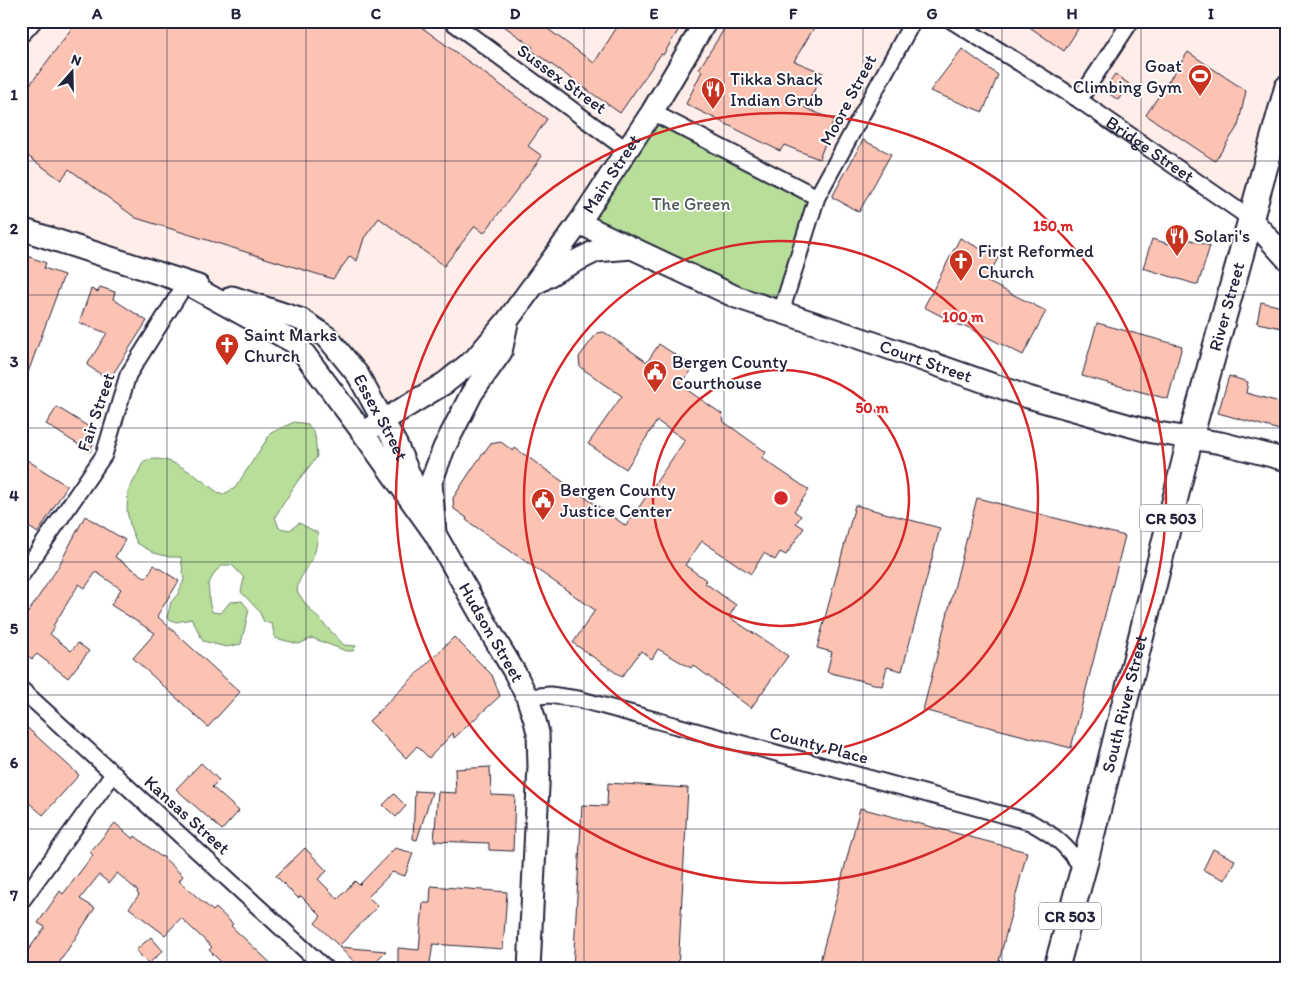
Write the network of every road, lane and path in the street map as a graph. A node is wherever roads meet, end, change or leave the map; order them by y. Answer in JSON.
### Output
{"nodes":[{"id":1,"x":30,"y":21,"type":"edge"},
{"id":2,"x":451,"y":21,"type":"edge"},
{"id":3,"x":706,"y":21,"type":"edge"},
{"id":4,"x":912,"y":21,"type":"edge"},
{"id":5,"x":952,"y":21,"type":"edge"},
{"id":6,"x":1131,"y":21,"type":"edge"},
{"id":7,"x":21,"y":31,"type":"edge"},
{"id":8,"x":1287,"y":88,"type":"edge"},
{"id":9,"x":1079,"y":100,"type":"junction"},
{"id":10,"x":652,"y":112,"type":"junction"},
{"id":11,"x":627,"y":150,"type":"junction"},
{"id":12,"x":817,"y":197,"type":"junction"},
{"id":13,"x":1251,"y":219,"type":"junction"},
{"id":14,"x":579,"y":222,"type":"junction"},
{"id":15,"x":21,"y":229,"type":"edge"},
{"id":16,"x":633,"y":248,"type":"junction"},
{"id":17,"x":1287,"y":259,"type":"edge"},
{"id":18,"x":186,"y":282,"type":"junction"},
{"id":19,"x":532,"y":286,"type":"junction"},
{"id":20,"x":781,"y":312,"type":"junction"},
{"id":21,"x":507,"y":322,"type":"junction"},
{"id":22,"x":297,"y":344,"type":"joint"},
{"id":23,"x":382,"y":421,"type":"junction"},
{"id":24,"x":363,"y":433,"type":"junction"},
{"id":25,"x":1190,"y":439,"type":"junction"},
{"id":26,"x":1287,"y":460,"type":"edge"},
{"id":27,"x":435,"y":534,"type":"junction"},
{"id":28,"x":21,"y":576,"type":"edge"},
{"id":29,"x":21,"y":689,"type":"edge"},
{"id":30,"x":527,"y":697,"type":"junction"},
{"id":31,"x":114,"y":773,"type":"junction"},
{"id":32,"x":1083,"y":869,"type":"junction"},
{"id":33,"x":21,"y":902,"type":"edge"},
{"id":34,"x":326,"y":969,"type":"edge"},
{"id":35,"x":529,"y":969,"type":"edge"},
{"id":36,"x":1056,"y":969,"type":"edge"}],
"edges":[{"from":1,"to":7,"type":"main road"},
{"from":2,"to":11,"type":"street","name":"Sussex Street"},
{"from":3,"to":10,"type":"main road","name":"Main Street"},
{"from":4,"to":12,"type":"street","name":"Moore Street"},
{"from":5,"to":9,"type":"street","name":"Bridge Street"},
{"from":6,"to":9,"type":"street"},
{"from":8,"to":13,"type":"main road","name":"River Street","number":"CR 503"},
{"from":9,"to":13,"type":"street","name":"Bridge Street"},
{"from":10,"to":11,"type":"main road","name":"Main Street"},
{"from":10,"to":12,"type":"street"},
{"from":11,"to":14,"type":"main road","name":"Main Street"},
{"from":12,"to":20,"type":"street","name":"Moore Street"},
{"from":13,"to":17,"type":"main road","name":"Bridge Street"},
{"from":13,"to":25,"type":"main road","name":"River Street","number":"CR 503"},
{"from":14,"to":16,"type":"main road","name":"Court Street"},
{"from":14,"to":19,"type":"main road","name":"Main Street"},
{"from":15,"to":18,"type":"main road","name":"Essex Street"},
{"from":16,"to":19,"type":"main road"},
{"from":16,"to":20,"type":"main road","name":"Court Street"},
{"from":18,"to":22,"type":"main road","name":"Essex Street"},
{"from":18,"to":23,"type":"main road","name":"Essex Street"},
{"from":18,"to":28,"type":"street","name":"Fair Street"},
{"from":19,"to":21,"type":"main road","name":"Main Street"},
{"from":20,"to":25,"type":"main road","name":"Court Street"},
{"from":21,"to":23,"type":"main road","name":"Main Street"},
{"from":21,"to":27,"type":"main road","name":"Main Street"},
{"from":22,"to":24,"type":"main road","name":"Hudson Street"},
{"from":23,"to":24,"type":"main road","name":"Main Street"},
{"from":23,"to":27,"type":"main road","name":"Essex Street"},
{"from":24,"to":27,"type":"main road","name":"Hudson Street"},
{"from":25,"to":26,"type":"main road","name":"Court Street"},
{"from":25,"to":32,"type":"main road","name":"South River Street","number":"CR 503"},
{"from":27,"to":30,"type":"main road","name":"Hudson Street"},
{"from":29,"to":31,"type":"street","name":"Kansas Street"},
{"from":30,"to":32,"type":"street","name":"County Place"},
{"from":30,"to":35,"type":"main road","name":"Hudson Street"},
{"from":31,"to":33,"type":"street"},
{"from":31,"to":34,"type":"street","name":"Kansas Street"},
{"from":32,"to":36,"type":"main road","name":"South River Street","number":"CR 503"}]}
